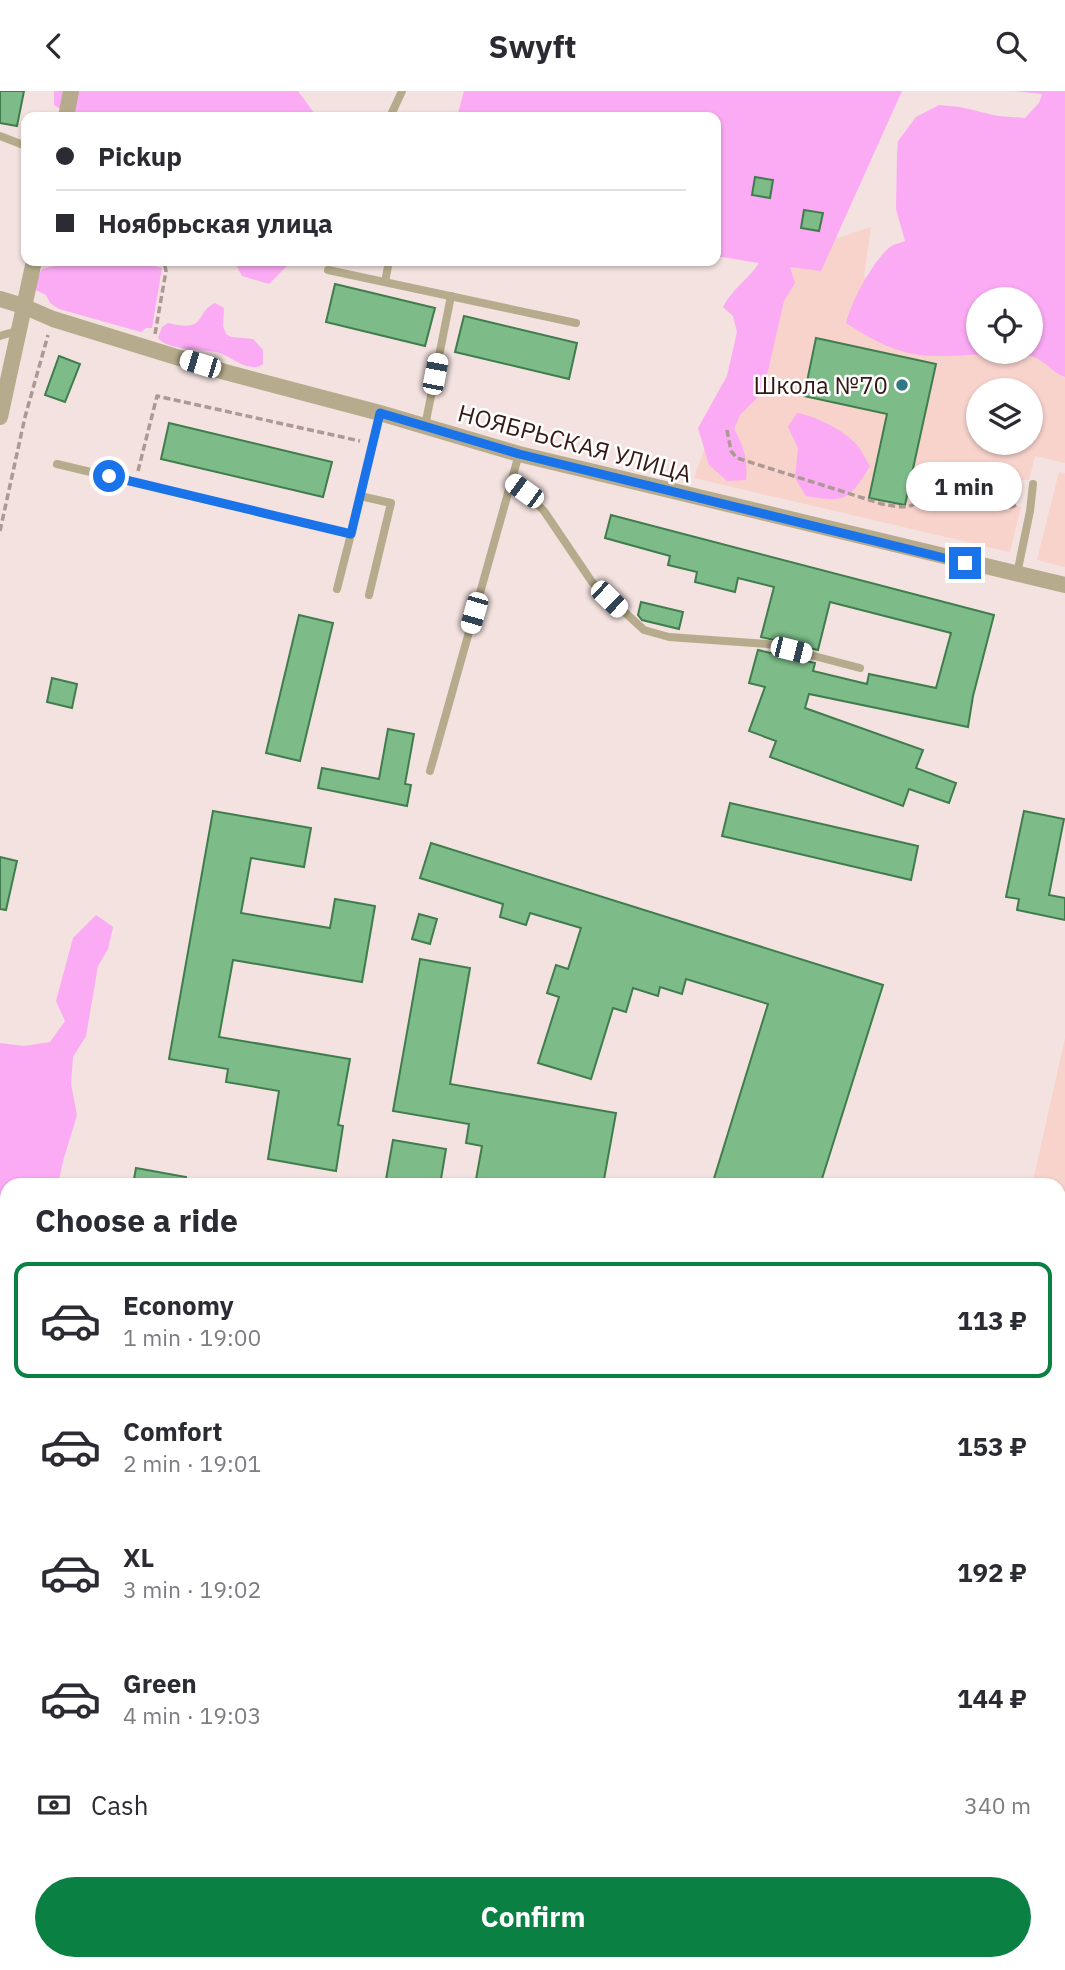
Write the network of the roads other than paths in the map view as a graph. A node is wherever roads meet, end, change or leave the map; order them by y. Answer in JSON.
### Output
{"nodes":[{"id":1,"x":71,"y":91,"type":"edge"},
{"id":2,"x":402,"y":91,"type":"edge"},
{"id":3,"x":67,"y":112,"type":"edge"},
{"id":4,"x":392,"y":112,"type":"edge"},
{"id":5,"x":0,"y":136,"type":"edge"},
{"id":6,"x":21,"y":144,"type":"edge"},
{"id":7,"x":33,"y":266,"type":"edge"},
{"id":8,"x":388,"y":266,"type":"edge"},
{"id":9,"x":328,"y":270,"type":"dead end"},
{"id":10,"x":385,"y":282,"type":"junction"},
{"id":11,"x":451,"y":296,"type":"junction"},
{"id":12,"x":0,"y":299,"type":"edge"},
{"id":13,"x":23,"y":306,"type":"junction"},
{"id":14,"x":576,"y":323,"type":"dead end"},
{"id":15,"x":20,"y":330,"type":"junction"},
{"id":16,"x":0,"y":336,"type":"edge"},
{"id":17,"x":380,"y":413,"type":"junction"},
{"id":18,"x":0,"y":417,"type":"edge"},
{"id":19,"x":425,"y":426,"type":"junction"},
{"id":20,"x":519,"y":454,"type":"junction"},
{"id":21,"x":57,"y":464,"type":"dead end"},
{"id":22,"x":511,"y":481,"type":"junction"},
{"id":23,"x":1032,"y":484,"type":"dead end"},
{"id":24,"x":360,"y":496,"type":"junction"},
{"id":25,"x":351,"y":534,"type":"junction"},
{"id":26,"x":1017,"y":574,"type":"junction"},
{"id":27,"x":1065,"y":585,"type":"edge"},
{"id":28,"x":337,"y":589,"type":"dead end"},
{"id":29,"x":369,"y":596,"type":"dead end"},
{"id":30,"x":860,"y":668,"type":"dead end"},
{"id":31,"x":430,"y":771,"type":"dead end"}],
"edges":[{"from":1,"to":3,"type":"street"},
{"from":2,"to":4,"type":"lane"},
{"from":5,"to":6,"type":"lane"},
{"from":7,"to":13,"type":"street"},
{"from":8,"to":10,"type":"lane"},
{"from":9,"to":10,"type":"lane"},
{"from":10,"to":11,"type":"lane"},
{"from":11,"to":14,"type":"lane"},
{"from":11,"to":19,"type":"lane"},
{"from":12,"to":13,"type":"street","name":"НОЯБРЬСКАЯ УЛИЦА"},
{"from":13,"to":15,"type":"street"},
{"from":13,"to":17,"type":"street","name":"НОЯБРЬСКАЯ УЛИЦА"},
{"from":15,"to":16,"type":"lane"},
{"from":15,"to":18,"type":"street"},
{"from":17,"to":19,"type":"street","name":"НОЯБРЬСКАЯ УЛИЦА"},
{"from":17,"to":24,"type":"lane"},
{"from":19,"to":20,"type":"street","name":"НОЯБРЬСКАЯ УЛИЦА"},
{"from":20,"to":22,"type":"lane"},
{"from":20,"to":26,"type":"street","name":"НОЯБРЬСКАЯ УЛИЦА"},
{"from":21,"to":25,"type":"lane"},
{"from":22,"to":30,"type":"lane"},
{"from":22,"to":31,"type":"lane"},
{"from":23,"to":26,"type":"lane"},
{"from":24,"to":25,"type":"lane"},
{"from":24,"to":29,"type":"lane"},
{"from":25,"to":28,"type":"lane"},
{"from":26,"to":27,"type":"street","name":"НОЯБРЬСКАЯ УЛИЦА"}]}
